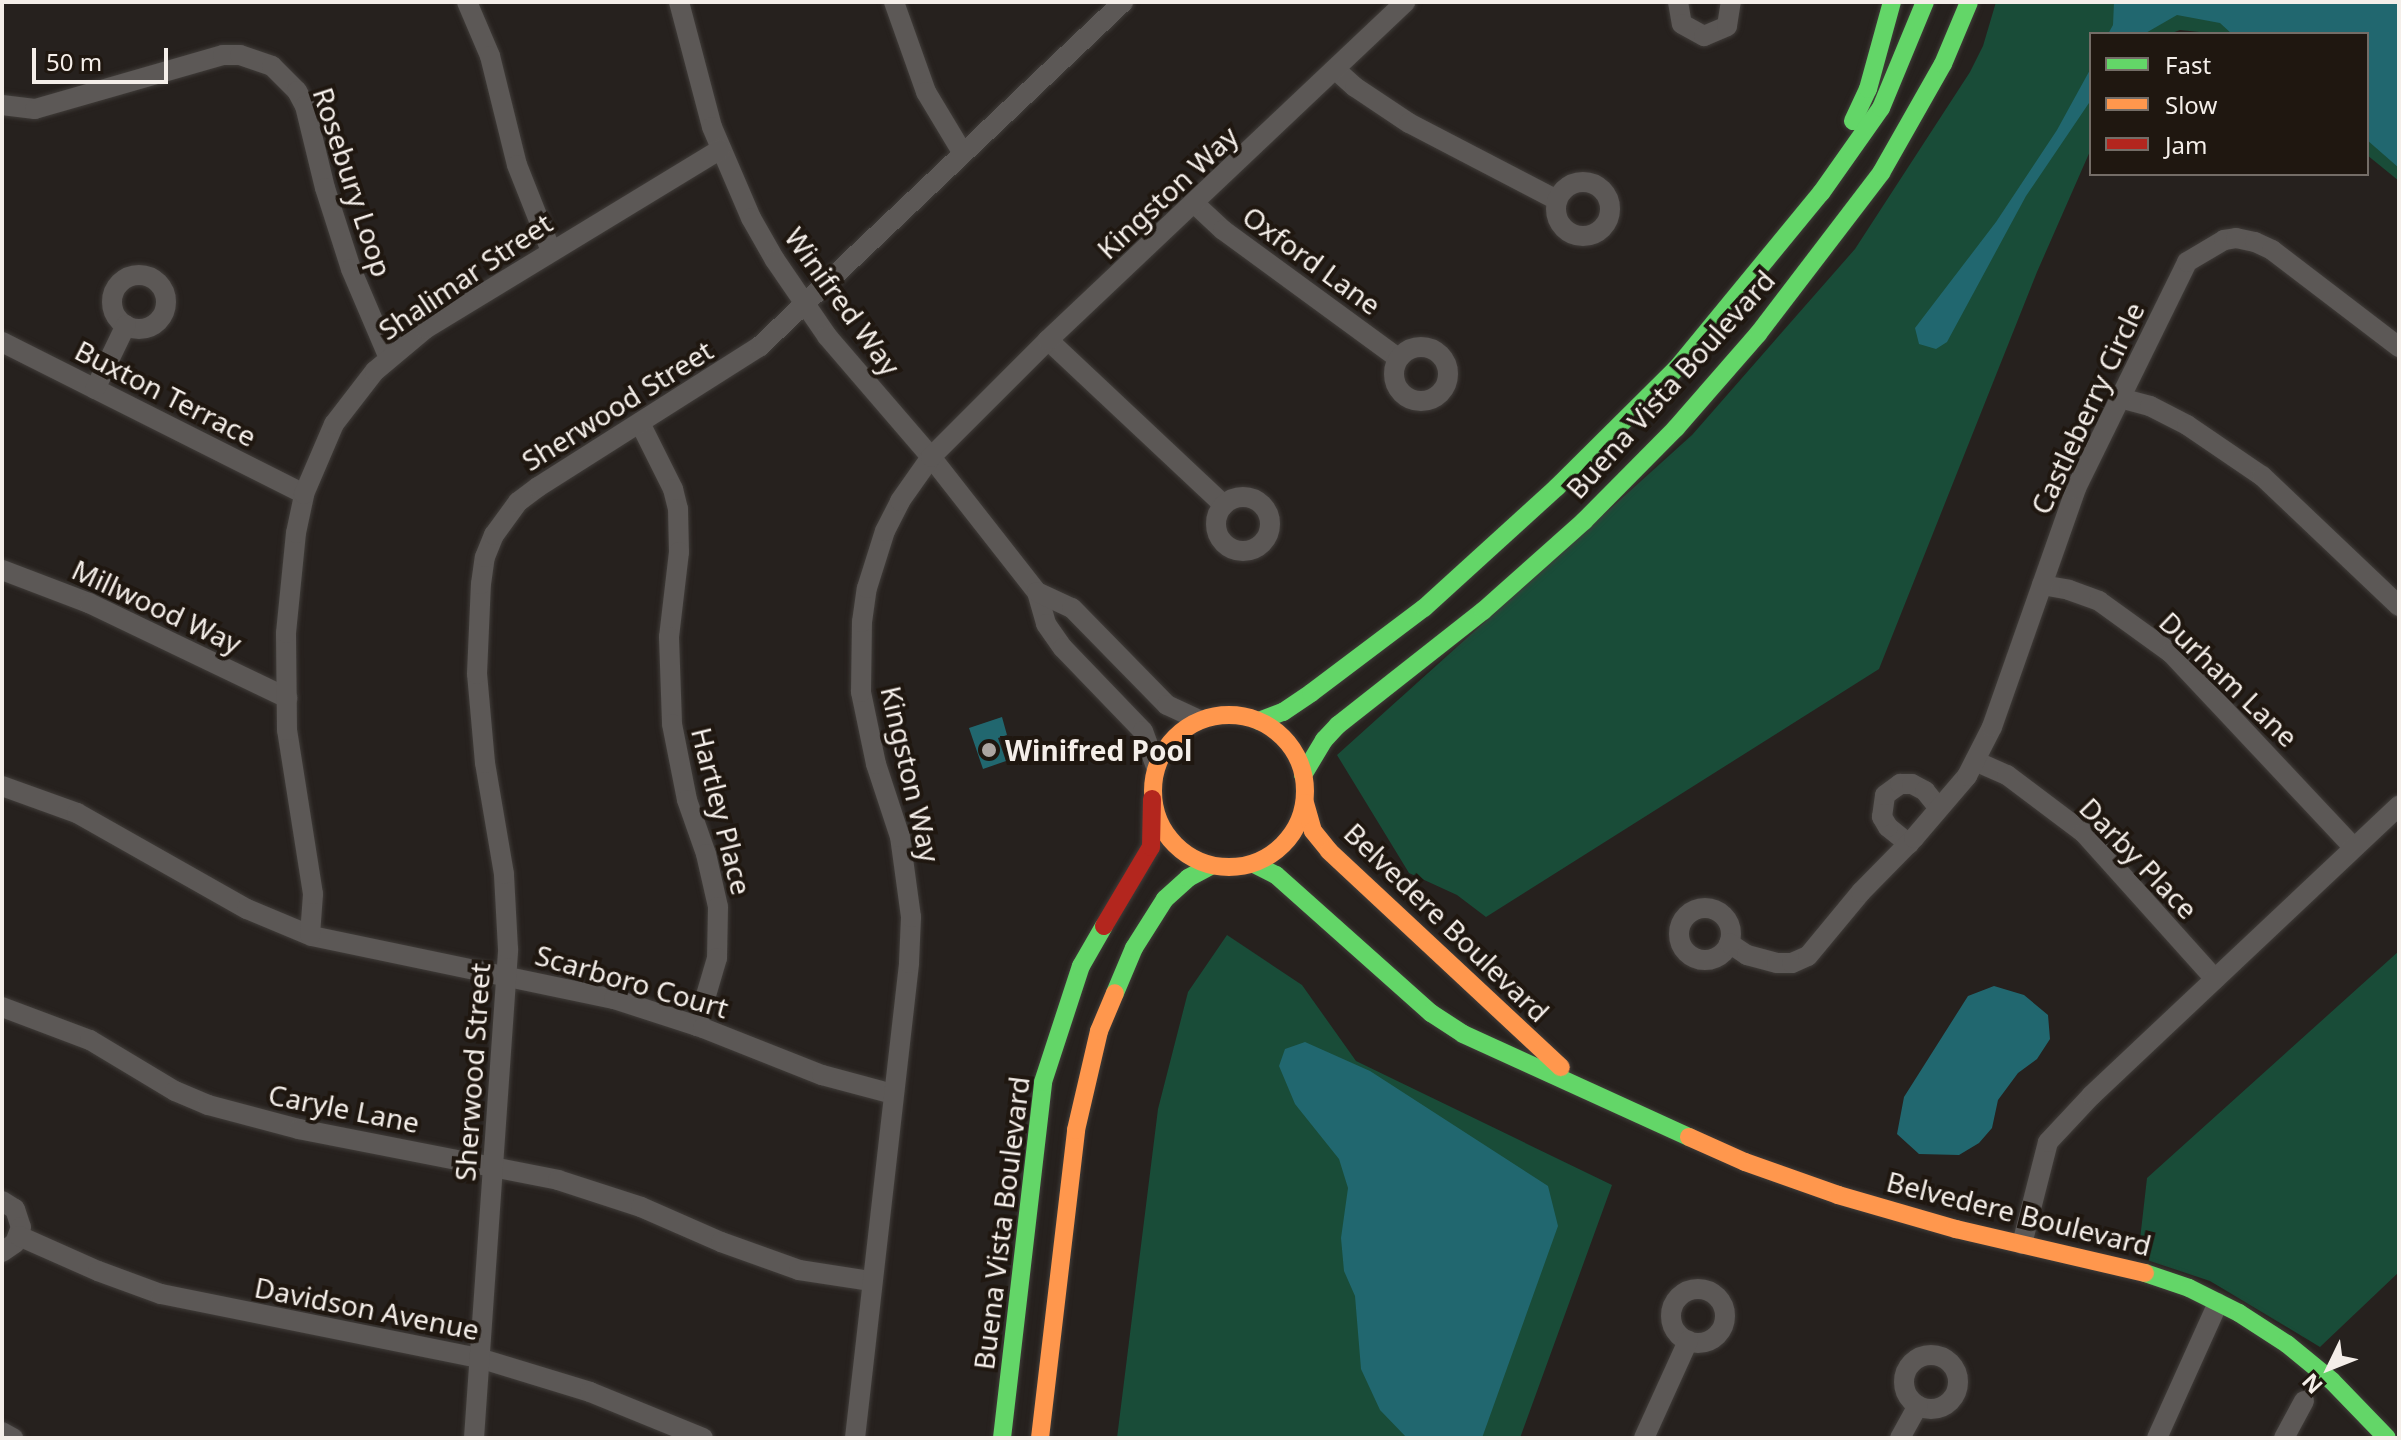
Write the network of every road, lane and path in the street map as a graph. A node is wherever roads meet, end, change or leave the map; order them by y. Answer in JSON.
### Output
{"nodes":[{"id":1,"x":467,"y":2,"type":"edge"},
{"id":2,"x":679,"y":2,"type":"edge"},
{"id":3,"x":894,"y":2,"type":"edge"},
{"id":4,"x":1123,"y":2,"type":"edge"},
{"id":5,"x":1406,"y":2,"type":"edge"},
{"id":6,"x":1678,"y":2,"type":"edge"},
{"id":7,"x":1731,"y":2,"type":"edge"},
{"id":8,"x":1892,"y":2,"type":"edge"},
{"id":9,"x":1925,"y":2,"type":"edge"},
{"id":10,"x":1969,"y":2,"type":"edge"},
{"id":11,"x":1336,"y":70,"type":"junction"},
{"id":12,"x":2,"y":105,"type":"edge"},
{"id":13,"x":721,"y":149,"type":"junction"},
{"id":14,"x":962,"y":152,"type":"junction"},
{"id":15,"x":1821,"y":193,"type":"junction"},
{"id":16,"x":1557,"y":200,"type":"dead end"},
{"id":17,"x":1195,"y":204,"type":"junction"},
{"id":18,"x":551,"y":251,"type":"junction"},
{"id":19,"x":804,"y":304,"type":"junction"},
{"id":20,"x":126,"y":325,"type":"dead end"},
{"id":21,"x":1048,"y":340,"type":"junction"},
{"id":22,"x":2,"y":342,"type":"edge"},
{"id":23,"x":2399,"y":347,"type":"edge"},
{"id":24,"x":389,"y":358,"type":"junction"},
{"id":25,"x":1398,"y":358,"type":"dead end"},
{"id":26,"x":95,"y":389,"type":"junction"},
{"id":27,"x":2120,"y":398,"type":"junction"},
{"id":28,"x":640,"y":423,"type":"junction"},
{"id":29,"x":931,"y":457,"type":"junction"},
{"id":30,"x":304,"y":494,"type":"junction"},
{"id":31,"x":1224,"y":505,"type":"dead end"},
{"id":32,"x":2,"y":570,"type":"edge"},
{"id":33,"x":2042,"y":585,"type":"junction"},
{"id":34,"x":1037,"y":592,"type":"junction"},
{"id":35,"x":2399,"y":606,"type":"edge"},
{"id":36,"x":287,"y":698,"type":"junction"},
{"id":37,"x":1199,"y":720,"type":"junction"},
{"id":38,"x":1259,"y":721,"type":"junction"},
{"id":39,"x":1975,"y":761,"type":"junction"},
{"id":40,"x":1156,"y":766,"type":"junction"},
{"id":41,"x":1303,"y":775,"type":"junction"},
{"id":42,"x":2,"y":786,"type":"edge"},
{"id":43,"x":1152,"y":799,"type":"junction"},
{"id":44,"x":1305,"y":803,"type":"junction"},
{"id":45,"x":2399,"y":806,"type":"edge"},
{"id":46,"x":1939,"y":808,"type":"junction"},
{"id":47,"x":1909,"y":844,"type":"junction"},
{"id":48,"x":2354,"y":848,"type":"junction"},
{"id":49,"x":1254,"y":864,"type":"junction"},
{"id":50,"x":1211,"y":866,"type":"junction"},
{"id":51,"x":310,"y":935,"type":"junction"},
{"id":52,"x":1729,"y":943,"type":"dead end"},
{"id":53,"x":507,"y":975,"type":"junction"},
{"id":54,"x":2215,"y":979,"type":"junction"},
{"id":55,"x":2,"y":1007,"type":"edge"},
{"id":56,"x":697,"y":1026,"type":"junction"},
{"id":57,"x":893,"y":1094,"type":"junction"},
{"id":58,"x":1604,"y":1100,"type":"junction"},
{"id":59,"x":493,"y":1167,"type":"junction"},
{"id":60,"x":2,"y":1201,"type":"edge"},
{"id":61,"x":19,"y":1236,"type":"junction"},
{"id":62,"x":2022,"y":1244,"type":"junction"},
{"id":63,"x":2,"y":1252,"type":"edge"},
{"id":64,"x":871,"y":1281,"type":"junction"},
{"id":65,"x":2218,"y":1303,"type":"junction"},
{"id":66,"x":1688,"y":1341,"type":"dead end"},
{"id":67,"x":479,"y":1358,"type":"junction"},
{"id":68,"x":2304,"y":1401,"type":"dead end"},
{"id":69,"x":1918,"y":1406,"type":"dead end"},
{"id":70,"x":2,"y":1432,"type":"edge"},
{"id":71,"x":13,"y":1438,"type":"edge"},
{"id":72,"x":474,"y":1438,"type":"edge"},
{"id":73,"x":703,"y":1438,"type":"edge"},
{"id":74,"x":855,"y":1438,"type":"edge"},
{"id":75,"x":1002,"y":1438,"type":"edge"},
{"id":76,"x":1040,"y":1438,"type":"edge"},
{"id":77,"x":1644,"y":1438,"type":"edge"},
{"id":78,"x":1900,"y":1438,"type":"edge"},
{"id":79,"x":2157,"y":1438,"type":"edge"},
{"id":80,"x":2284,"y":1438,"type":"edge"},
{"id":81,"x":2387,"y":1438,"type":"edge"}],
"edges":[{"from":1,"to":18,"type":"street"},
{"from":2,"to":13,"type":"street","name":"Winifred Way"},
{"from":3,"to":14,"type":"street"},
{"from":4,"to":14,"type":"street","name":"Sherwood Street"},
{"from":5,"to":11,"type":"street","name":"Kingston Way"},
{"from":6,"to":7,"type":"street"},
{"from":8,"to":15,"type":"main road"},
{"from":9,"to":15,"type":"main road","name":"Buena Vista Boulevard"},
{"from":10,"to":41,"type":"main road","name":"Buena Vista Boulevard"},
{"from":11,"to":16,"type":"street"},
{"from":11,"to":17,"type":"street","name":"Kingston Way"},
{"from":12,"to":24,"type":"street","name":"Rosebury Loop"},
{"from":13,"to":18,"type":"street","name":"Shalimar Street"},
{"from":13,"to":19,"type":"street","name":"Winifred Way"},
{"from":14,"to":19,"type":"street","name":"Sherwood Street"},
{"from":15,"to":38,"type":"main road","name":"Buena Vista Boulevard"},
{"from":17,"to":21,"type":"street","name":"Kingston Way"},
{"from":17,"to":25,"type":"street","name":"Oxford Lane"},
{"from":18,"to":24,"type":"street","name":"Shalimar Street"},
{"from":19,"to":28,"type":"street","name":"Sherwood Street"},
{"from":19,"to":29,"type":"street","name":"Winifred Way"},
{"from":20,"to":26,"type":"street"},
{"from":21,"to":29,"type":"street","name":"Kingston Way"},
{"from":21,"to":31,"type":"street"},
{"from":22,"to":26,"type":"street","name":"Buxton Terrace"},
{"from":23,"to":27,"type":"street","name":"Castleberry Circle"},
{"from":24,"to":30,"type":"street","name":"Shalimar Street"},
{"from":26,"to":30,"type":"street","name":"Buxton Terrace"},
{"from":27,"to":33,"type":"street","name":"Castleberry Circle"},
{"from":27,"to":35,"type":"street"},
{"from":28,"to":53,"type":"street","name":"Sherwood Street"},
{"from":28,"to":56,"type":"street","name":"Hartley Place"},
{"from":29,"to":34,"type":"street","name":"Winifred Way"},
{"from":29,"to":57,"type":"street","name":"Kingston Way"},
{"from":30,"to":36,"type":"street","name":"Shalimar Street"},
{"from":32,"to":36,"type":"street","name":"Millwood Way"},
{"from":33,"to":39,"type":"street","name":"Castleberry Circle"},
{"from":33,"to":48,"type":"street","name":"Durham Lane"},
{"from":34,"to":37,"type":"street"},
{"from":34,"to":40,"type":"street"},
{"from":36,"to":51,"type":"street","name":"Shalimar Street"},
{"from":37,"to":38,"type":"main road"},
{"from":37,"to":40,"type":"main road","name":"Buena Vista Boulevard"},
{"from":38,"to":41,"type":"main road"},
{"from":39,"to":46,"type":"street","name":"Castleberry Circle"},
{"from":39,"to":54,"type":"street","name":"Darby Place"},
{"from":40,"to":43,"type":"main road","name":"Buena Vista Boulevard"},
{"from":41,"to":44,"type":"main road"},
{"from":42,"to":51,"type":"street","name":"Scarboro Court"},
{"from":43,"to":50,"type":"main road","name":"Buena Vista Boulevard"},
{"from":43,"to":75,"type":"main road","name":"Buena Vista Boulevard"},
{"from":44,"to":49,"type":"main road"},
{"from":44,"to":58,"type":"main road","name":"Belvedere Boulevard"},
{"from":45,"to":48,"type":"street"},
{"from":46,"to":47,"type":"street","name":"Castleberry Circle"},
{"from":46,"to":47,"type":"street"},
{"from":47,"to":52,"type":"street","name":"Castleberry Circle"},
{"from":48,"to":54,"type":"street"},
{"from":49,"to":50,"type":"main road"},
{"from":49,"to":58,"type":"main road","name":"Belvedere Boulevard"},
{"from":50,"to":76,"type":"main road"},
{"from":51,"to":53,"type":"street","name":"Scarboro Court"},
{"from":53,"to":56,"type":"street","name":"Scarboro Court"},
{"from":53,"to":59,"type":"street","name":"Sherwood Street"},
{"from":54,"to":62,"type":"street"},
{"from":55,"to":59,"type":"street","name":"Caryle Lane"},
{"from":56,"to":57,"type":"street","name":"Scarboro Court"},
{"from":57,"to":64,"type":"street","name":"Kingston Way"},
{"from":58,"to":62,"type":"main road","name":"Belvedere Boulevard"},
{"from":59,"to":64,"type":"street","name":"Caryle Lane"},
{"from":59,"to":67,"type":"street","name":"Sherwood Street"},
{"from":60,"to":61,"type":"street"},
{"from":61,"to":63,"type":"street"},
{"from":61,"to":67,"type":"street","name":"Davidson Avenue"},
{"from":62,"to":65,"type":"main road","name":"Belvedere Boulevard"},
{"from":64,"to":74,"type":"street","name":"Kingston Way"},
{"from":65,"to":79,"type":"street"},
{"from":65,"to":81,"type":"main road","name":"Belvedere Boulevard"},
{"from":66,"to":77,"type":"street"},
{"from":67,"to":72,"type":"street","name":"Sherwood Street"},
{"from":67,"to":73,"type":"street","name":"Davidson Avenue"},
{"from":68,"to":80,"type":"street"},
{"from":69,"to":78,"type":"street"},
{"from":70,"to":71,"type":"street"}]}
